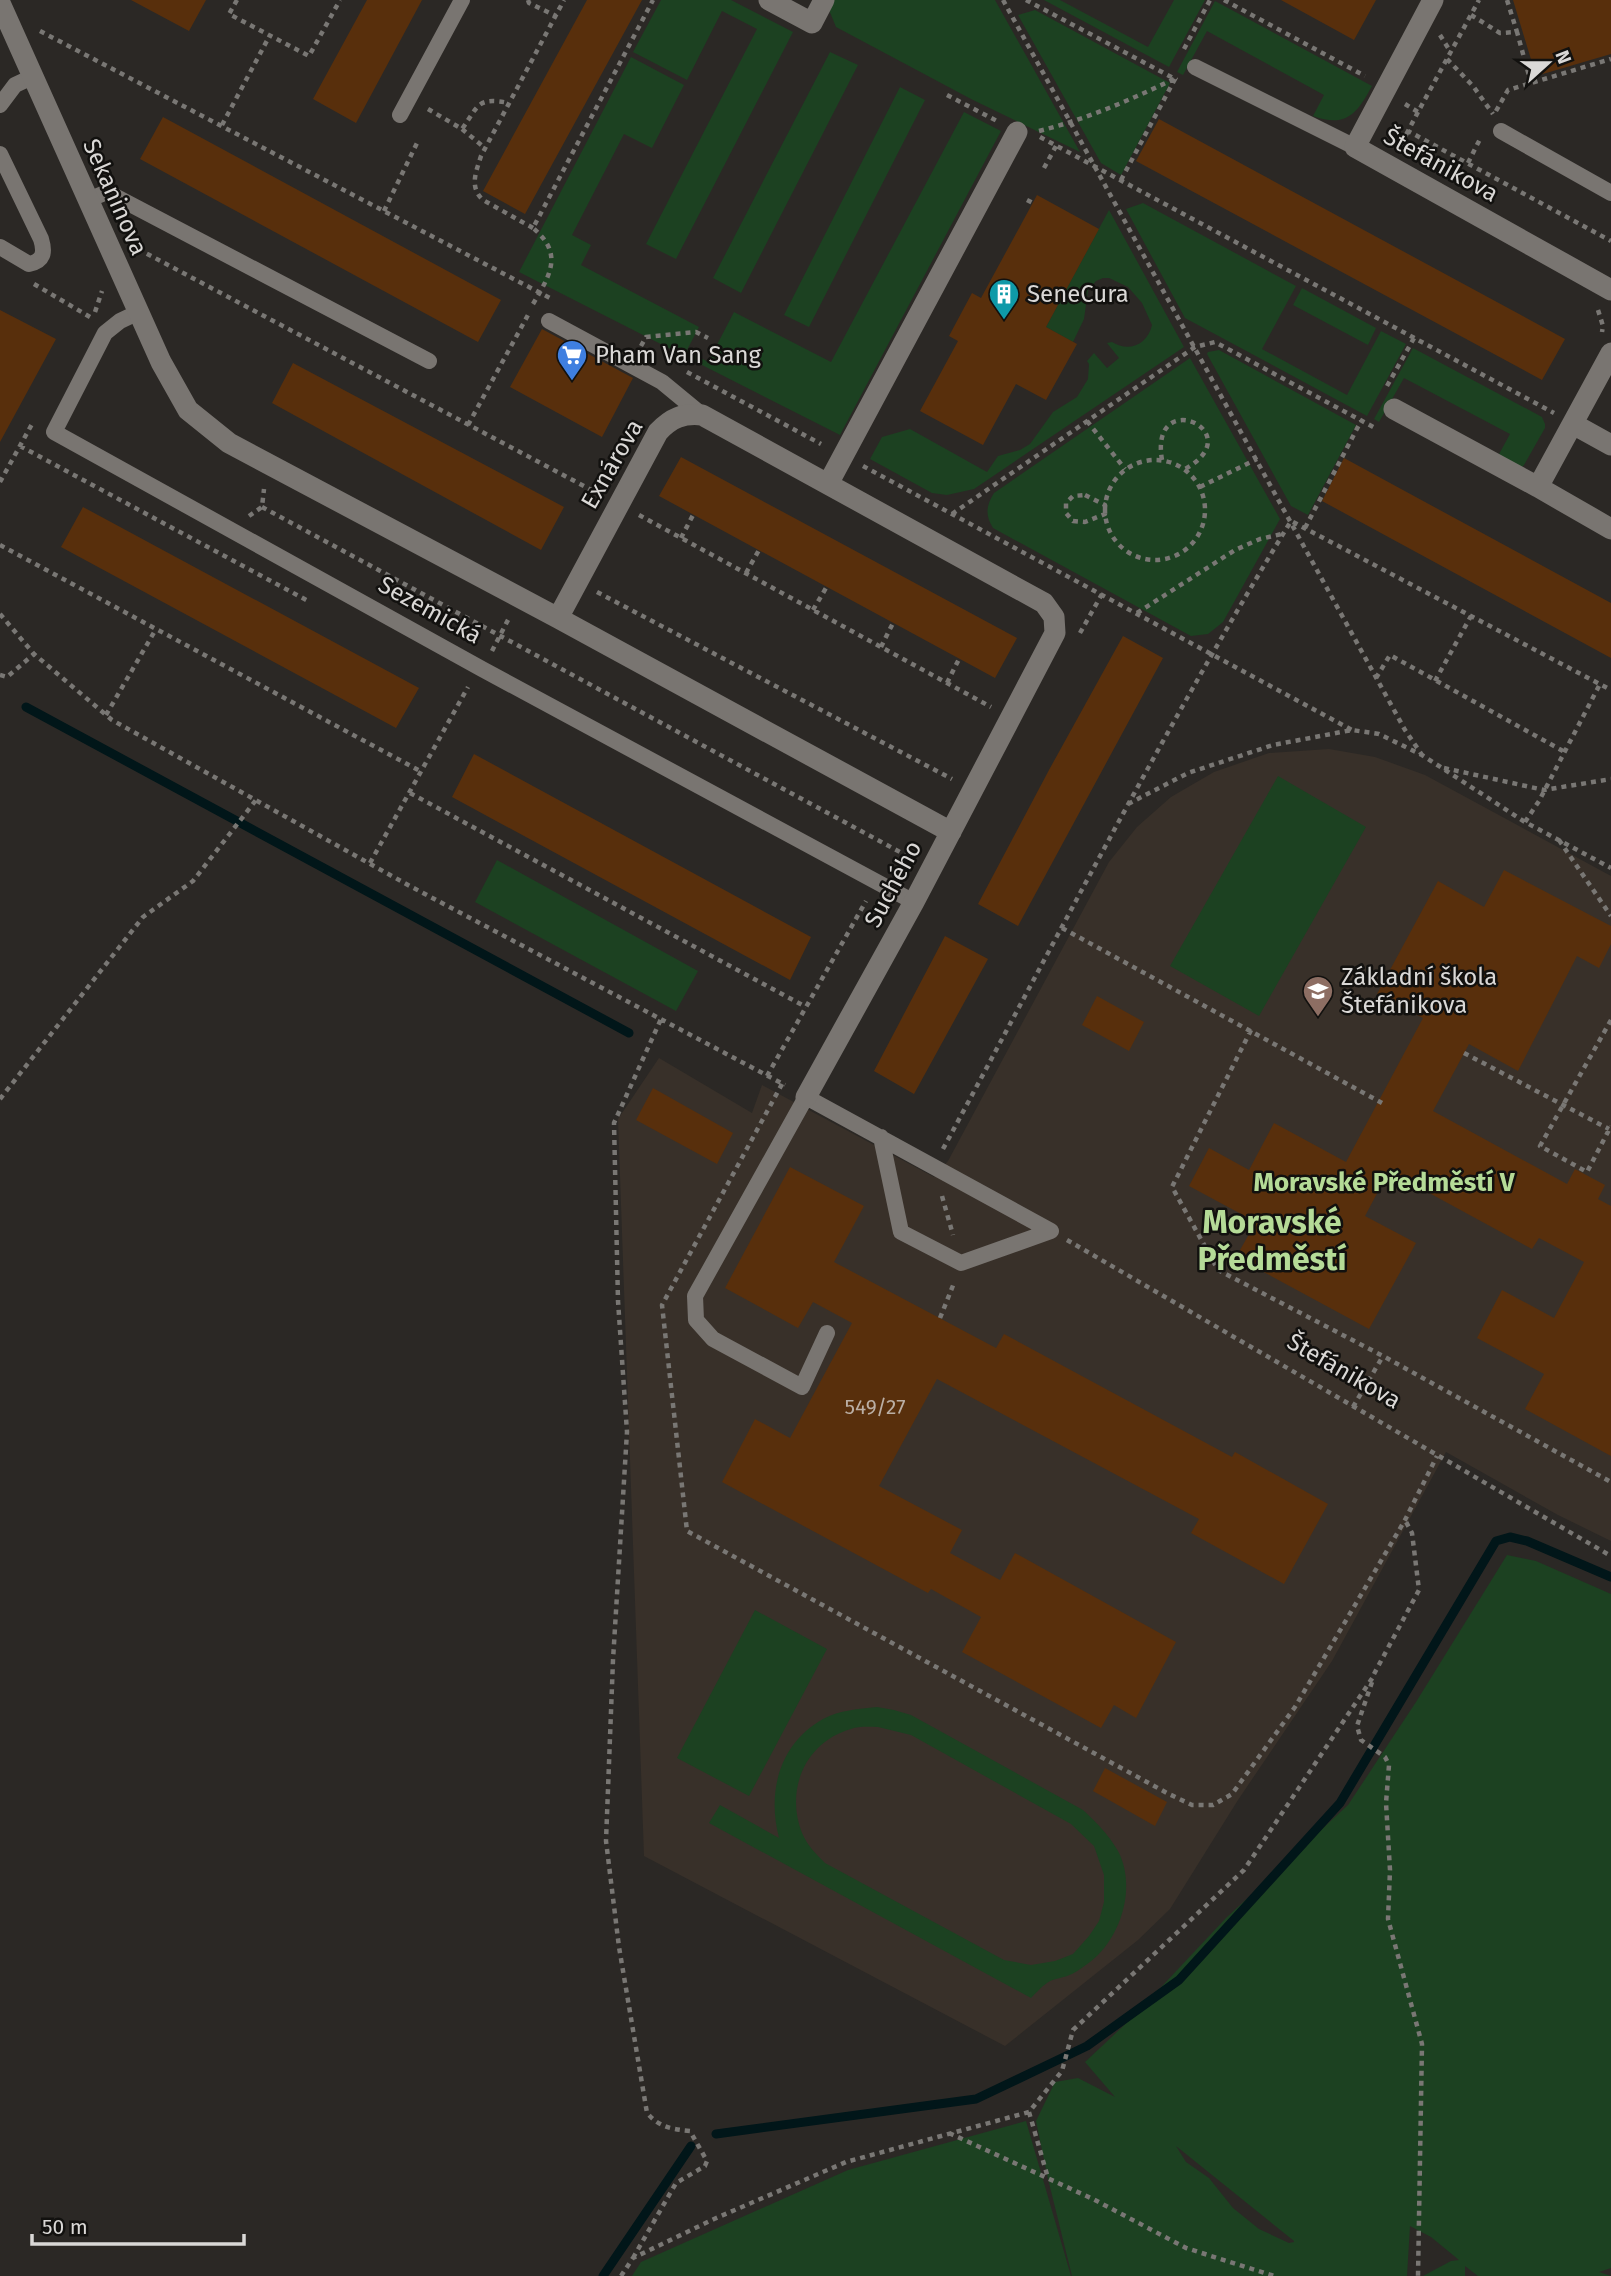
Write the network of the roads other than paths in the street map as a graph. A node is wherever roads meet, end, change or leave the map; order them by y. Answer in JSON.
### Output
{"nodes":[{"id":1,"x":462,"y":0,"type":"edge"},
{"id":2,"x":769,"y":0,"type":"edge"},
{"id":3,"x":824,"y":0,"type":"edge"},
{"id":4,"x":1433,"y":0,"type":"edge"},
{"id":5,"x":0,"y":3,"type":"edge"},
{"id":6,"x":1195,"y":67,"type":"dead end"},
{"id":7,"x":33,"y":77,"type":"junction"},
{"id":8,"x":0,"y":105,"type":"edge"},
{"id":9,"x":400,"y":115,"type":"dead end"},
{"id":10,"x":1494,"y":129,"type":"road end"},
{"id":11,"x":1026,"y":133,"type":"road end"},
{"id":12,"x":1355,"y":147,"type":"junction"},
{"id":13,"x":0,"y":154,"type":"edge"},
{"id":14,"x":1611,"y":193,"type":"edge"},
{"id":15,"x":88,"y":200,"type":"junction"},
{"id":16,"x":0,"y":247,"type":"edge"},
{"id":17,"x":1611,"y":290,"type":"edge"},
{"id":18,"x":139,"y":312,"type":"junction"},
{"id":19,"x":549,"y":321,"type":"dead end"},
{"id":20,"x":1606,"y":346,"type":"edge"},
{"id":21,"x":429,"y":361,"type":"dead end"},
{"id":22,"x":1389,"y":400,"type":"road end"},
{"id":23,"x":702,"y":415,"type":"junction"},
{"id":24,"x":1573,"y":424,"type":"junction"},
{"id":25,"x":1611,"y":445,"type":"edge"},
{"id":26,"x":828,"y":484,"type":"junction"},
{"id":27,"x":1538,"y":487,"type":"junction"},
{"id":28,"x":1611,"y":529,"type":"edge"},
{"id":29,"x":558,"y":618,"type":"junction"},
{"id":30,"x":951,"y":832,"type":"junction"},
{"id":31,"x":914,"y":902,"type":"junction"},
{"id":32,"x":806,"y":1097,"type":"junction"},
{"id":33,"x":881,"y":1137,"type":"junction"},
{"id":34,"x":827,"y":1333,"type":"dead end"}],
"edges":[{"from":1,"to":9,"type":"lane"},
{"from":2,"to":3,"type":"street"},
{"from":4,"to":12,"type":"street","name":"Štefánikova"},
{"from":5,"to":7,"type":"street","name":"Sekaninova"},
{"from":6,"to":12,"type":"lane"},
{"from":7,"to":8,"type":"lane"},
{"from":7,"to":15,"type":"street","name":"Sekaninova"},
{"from":10,"to":14,"type":"lane"},
{"from":11,"to":26,"type":"street"},
{"from":12,"to":17,"type":"street","name":"Štefánikova"},
{"from":13,"to":16,"type":"lane"},
{"from":15,"to":18,"type":"street","name":"Sekaninova"},
{"from":15,"to":21,"type":"lane"},
{"from":18,"to":29,"type":"street","name":"Sekaninova"},
{"from":18,"to":31,"type":"lane","name":"Sezemická"},
{"from":19,"to":23,"type":"lane"},
{"from":20,"to":24,"type":"street"},
{"from":22,"to":27,"type":"street"},
{"from":23,"to":26,"type":"street"},
{"from":23,"to":29,"type":"street","name":"Exnárova"},
{"from":24,"to":25,"type":"street"},
{"from":24,"to":27,"type":"street"},
{"from":26,"to":30,"type":"street","name":"Suchého"},
{"from":27,"to":28,"type":"street"},
{"from":29,"to":30,"type":"street"},
{"from":30,"to":31,"type":"street","name":"Suchého"},
{"from":31,"to":32,"type":"street","name":"Suchého"},
{"from":32,"to":33,"type":"lane"},
{"from":32,"to":34,"type":"lane"},
{"from":33,"to":33,"type":"lane"}]}
